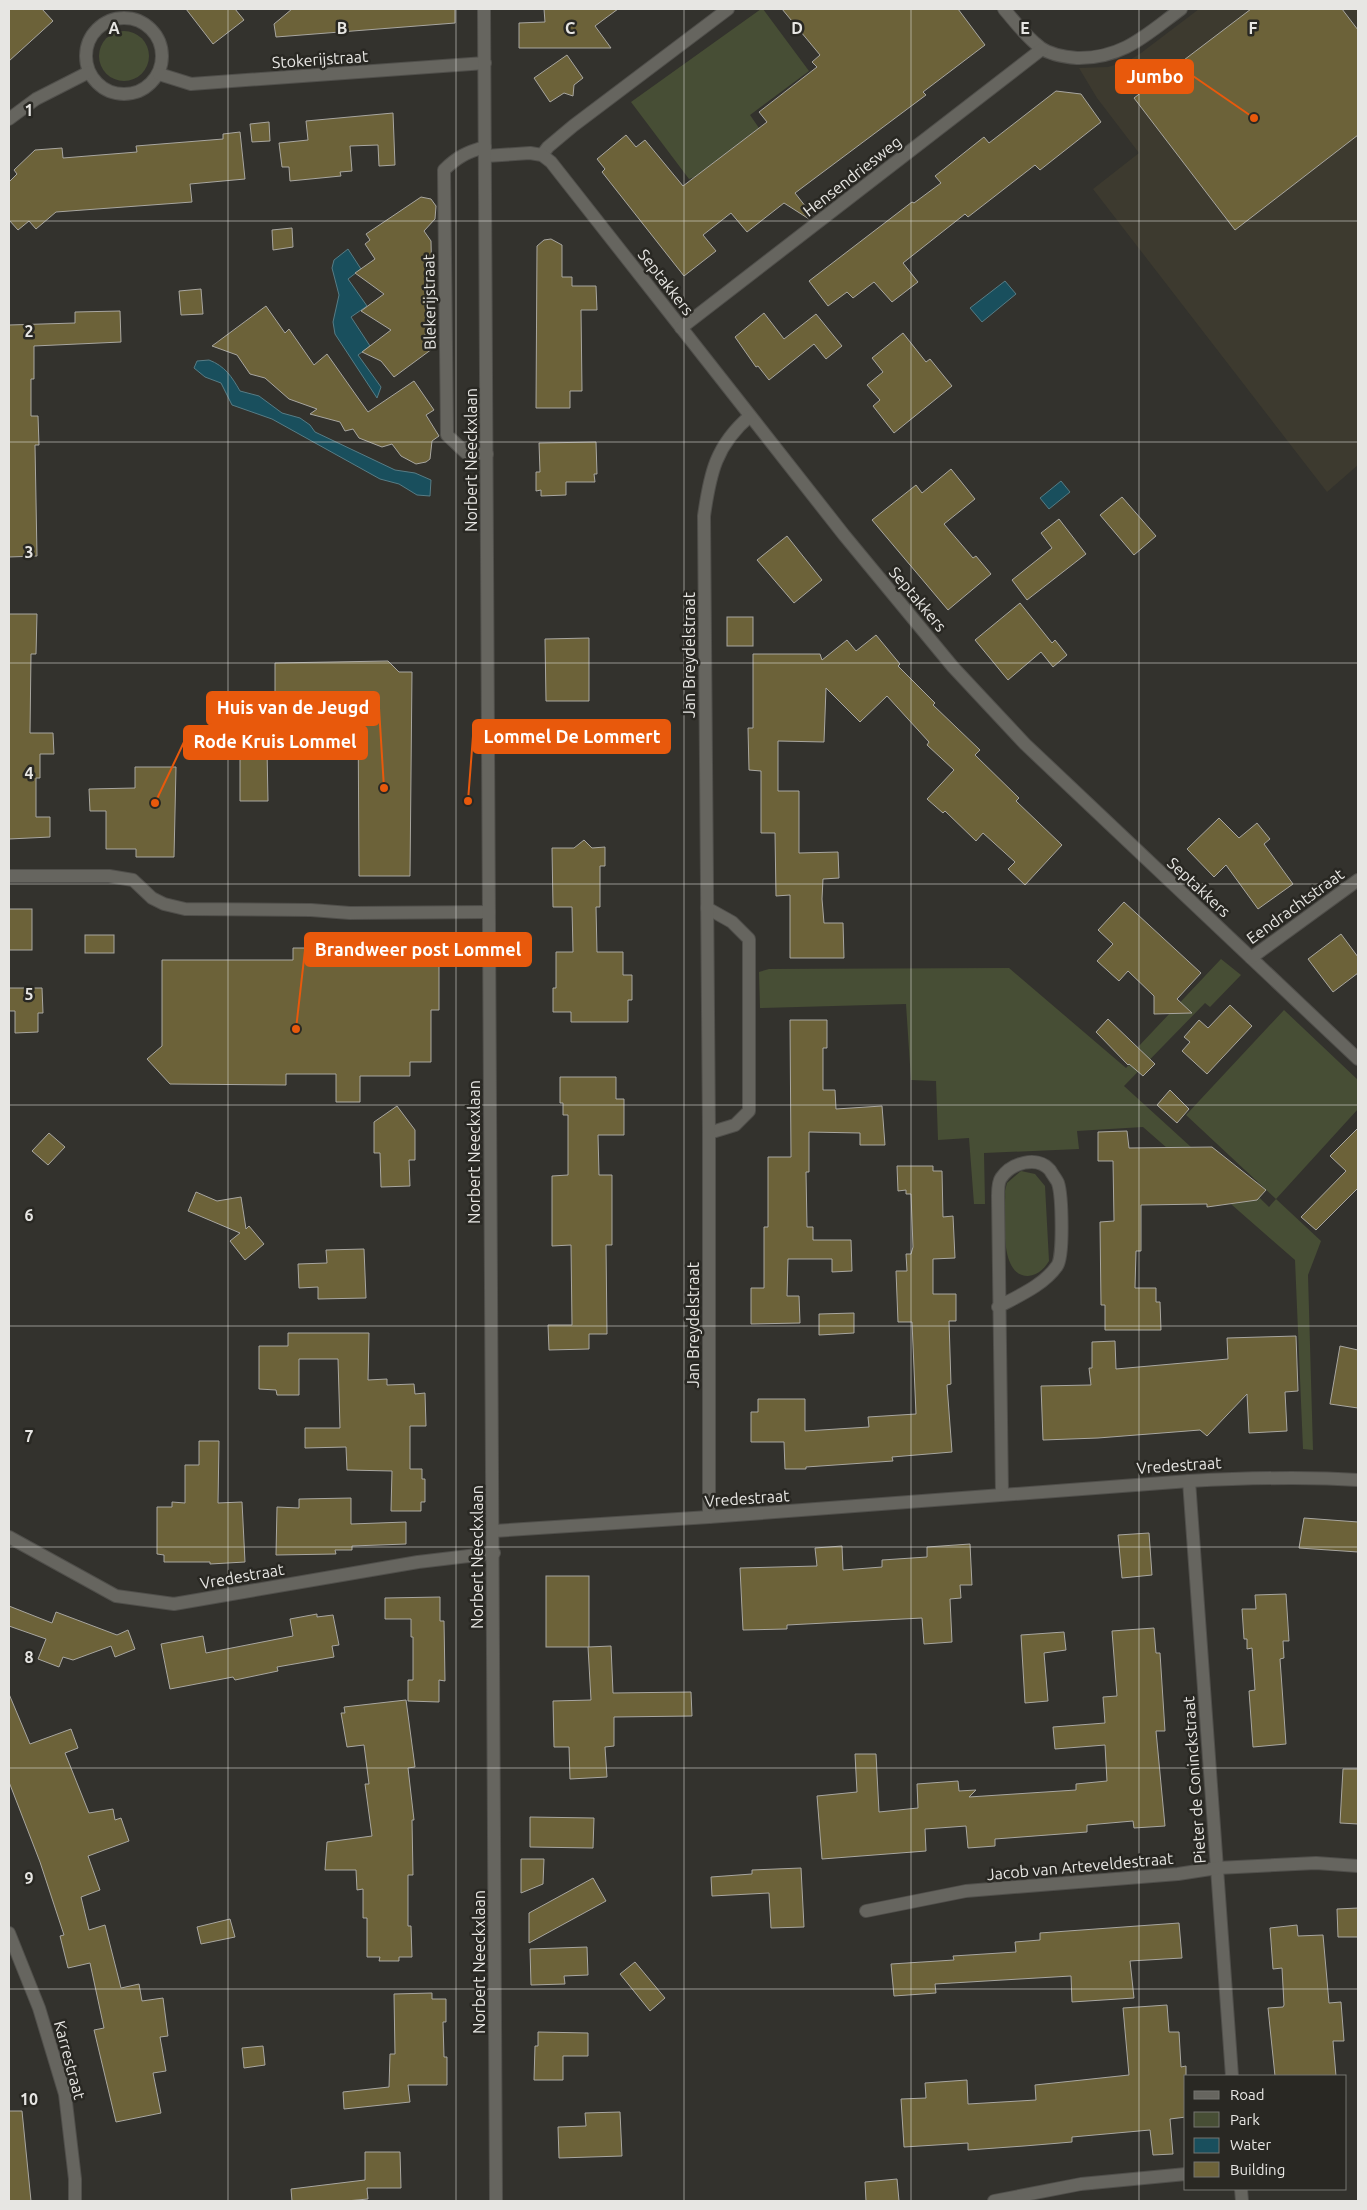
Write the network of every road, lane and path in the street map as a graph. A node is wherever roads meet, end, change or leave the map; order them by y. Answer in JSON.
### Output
{"nodes":[{"id":1,"x":484,"y":9,"type":"edge"},
{"id":2,"x":728,"y":9,"type":"edge"},
{"id":3,"x":1004,"y":9,"type":"edge"},
{"id":4,"x":1181,"y":9,"type":"edge"},
{"id":5,"x":123,"y":13,"type":"edge"},
{"id":6,"x":1042,"y":49,"type":"junction"},
{"id":7,"x":485,"y":63,"type":"junction"},
{"id":8,"x":89,"y":72,"type":"junction"},
{"id":9,"x":158,"y":74,"type":"junction"},
{"id":10,"x":9,"y":119,"type":"edge"},
{"id":11,"x":485,"y":152,"type":"junction"},
{"id":12,"x":542,"y":155,"type":"junction"},
{"id":13,"x":681,"y":328,"type":"junction"},
{"id":14,"x":750,"y":416,"type":"junction"},
{"id":15,"x":487,"y":454,"type":"junction"},
{"id":16,"x":9,"y":876,"type":"edge"},
{"id":17,"x":1358,"y":880,"type":"edge"},
{"id":18,"x":707,"y":908,"type":"junction"},
{"id":19,"x":489,"y":912,"type":"junction"},
{"id":20,"x":1251,"y":958,"type":"junction"},
{"id":21,"x":1358,"y":1058,"type":"edge"},
{"id":22,"x":709,"y":1133,"type":"junction"},
{"id":23,"x":998,"y":1307,"type":"junction"},
{"id":24,"x":1358,"y":1480,"type":"edge"},
{"id":25,"x":1189,"y":1481,"type":"junction"},
{"id":26,"x":1002,"y":1494,"type":"junction"},
{"id":27,"x":709,"y":1517,"type":"junction"},
{"id":28,"x":494,"y":1531,"type":"junction"},
{"id":29,"x":9,"y":1537,"type":"edge"},
{"id":30,"x":494,"y":1553,"type":"junction"},
{"id":31,"x":1358,"y":1866,"type":"edge"},
{"id":32,"x":1217,"y":1868,"type":"junction"},
{"id":33,"x":866,"y":1911,"type":"dead end"},
{"id":34,"x":9,"y":1933,"type":"edge"},
{"id":35,"x":1232,"y":2075,"type":"edge"},
{"id":36,"x":1184,"y":2174,"type":"edge"},
{"id":37,"x":74,"y":2201,"type":"edge"},
{"id":38,"x":496,"y":2201,"type":"edge"},
{"id":39,"x":994,"y":2201,"type":"edge"}],
"edges":[{"from":1,"to":7,"type":"street","name":"Norbert Neeckxlaan"},
{"from":2,"to":12,"type":"street"},
{"from":3,"to":6,"type":"street"},
{"from":4,"to":6,"type":"street"},
{"from":5,"to":8,"type":"street"},
{"from":5,"to":9,"type":"street"},
{"from":6,"to":13,"type":"street","name":"Hensendriesweg"},
{"from":7,"to":9,"type":"street","name":"Stokerijstraat"},
{"from":7,"to":11,"type":"street","name":"Norbert Neeckxlaan"},
{"from":8,"to":9,"type":"street"},
{"from":8,"to":10,"type":"street"},
{"from":11,"to":12,"type":"street"},
{"from":11,"to":15,"type":"street","name":"Norbert Neeckxlaan"},
{"from":11,"to":15,"type":"street","name":"Blekerijstraat"},
{"from":12,"to":13,"type":"street","name":"Septakkers"},
{"from":13,"to":14,"type":"street","name":"Septakkers"},
{"from":14,"to":18,"type":"street","name":"Jan Breydelstraat"},
{"from":14,"to":20,"type":"street","name":"Septakkers"},
{"from":15,"to":19,"type":"street","name":"Norbert Neeckxlaan"},
{"from":16,"to":19,"type":"street"},
{"from":17,"to":20,"type":"street","name":"Eendrachtstraat"},
{"from":18,"to":22,"type":"street","name":"Jan Breydelstraat"},
{"from":18,"to":22,"type":"street"},
{"from":19,"to":28,"type":"street","name":"Norbert Neeckxlaan"},
{"from":20,"to":21,"type":"street","name":"Septakkers"},
{"from":22,"to":27,"type":"street","name":"Jan Breydelstraat"},
{"from":23,"to":23,"type":"street"},
{"from":23,"to":26,"type":"street"},
{"from":24,"to":25,"type":"street","name":"Vredestraat"},
{"from":25,"to":26,"type":"street","name":"Vredestraat"},
{"from":25,"to":32,"type":"street","name":"Pieter de Coninckstraat"},
{"from":26,"to":27,"type":"street","name":"Vredestraat"},
{"from":27,"to":28,"type":"street","name":"Vredestraat"},
{"from":28,"to":30,"type":"street","name":"Norbert Neeckxlaan"},
{"from":29,"to":30,"type":"street","name":"Vredestraat"},
{"from":30,"to":38,"type":"street","name":"Norbert Neeckxlaan"},
{"from":31,"to":32,"type":"street","name":"Jacob van Arteveldestraat"},
{"from":32,"to":33,"type":"street","name":"Jacob van Arteveldestraat"},
{"from":32,"to":35,"type":"street","name":"Pieter de Coninckstraat"},
{"from":34,"to":37,"type":"street","name":"Karrestraat"},
{"from":36,"to":39,"type":"street"}]}
